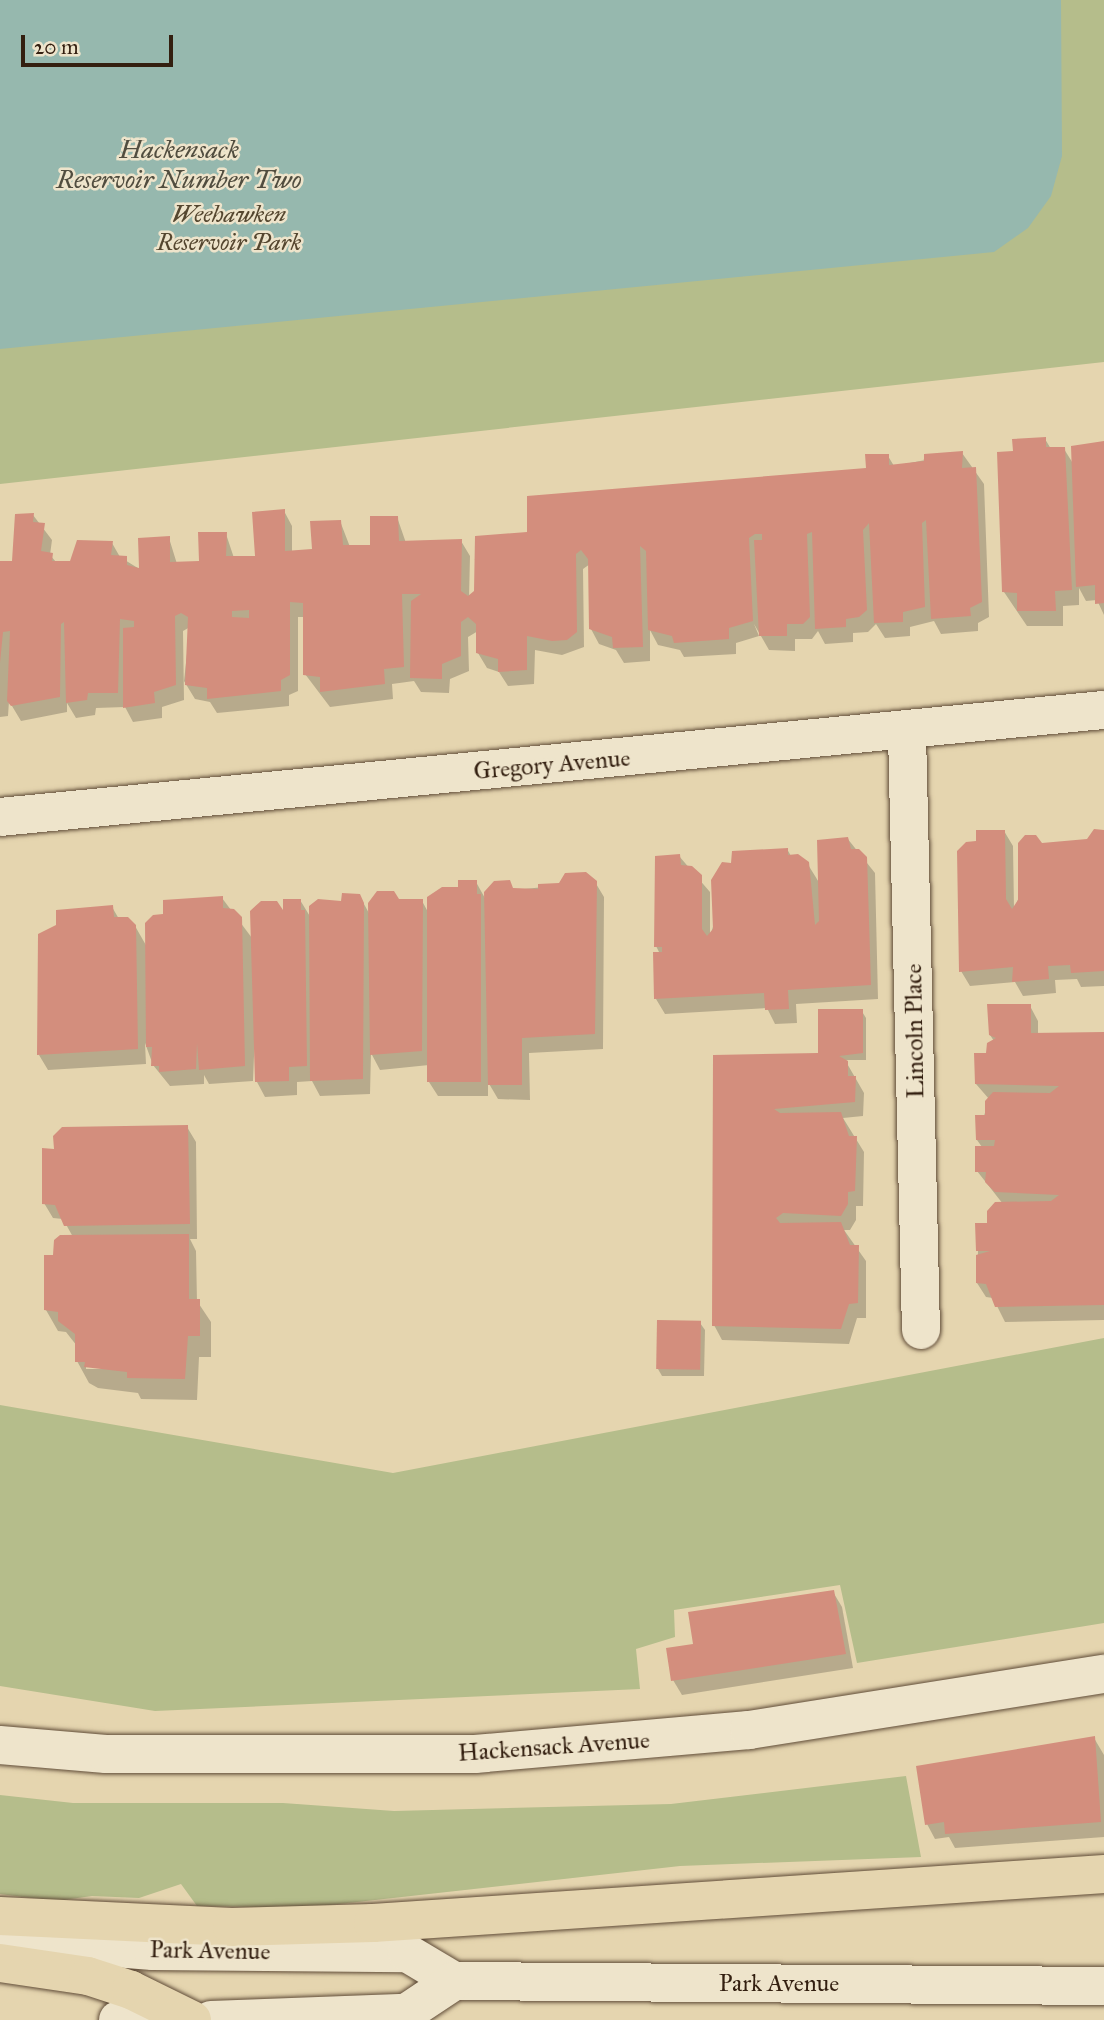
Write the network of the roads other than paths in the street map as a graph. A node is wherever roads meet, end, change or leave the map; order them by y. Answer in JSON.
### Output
{"nodes":[{"id":1,"x":1104,"y":710,"type":"edge"},
{"id":2,"x":907,"y":733,"type":"junction"},
{"id":3,"x":0,"y":817,"type":"edge"},
{"id":4,"x":921,"y":1330,"type":"dead end"},
{"id":5,"x":1104,"y":1674,"type":"edge"},
{"id":6,"x":0,"y":1745,"type":"edge"},
{"id":7,"x":1104,"y":1874,"type":"edge"},
{"id":8,"x":0,"y":1916,"type":"edge"},
{"id":9,"x":0,"y":1938,"type":"edge"},
{"id":10,"x":0,"y":1963,"type":"edge"},
{"id":11,"x":454,"y":1981,"type":"junction"},
{"id":12,"x":1104,"y":1986,"type":"edge"},
{"id":13,"x":118,"y":2020,"type":"edge"},
{"id":14,"x":150,"y":2020,"type":"edge"},
{"id":15,"x":191,"y":2020,"type":"edge"},
{"id":16,"x":211,"y":2020,"type":"edge"}],
"edges":[{"from":1,"to":2,"type":"main road","name":"Gregory Avenue"},
{"from":2,"to":3,"type":"main road","name":"Gregory Avenue"},
{"from":2,"to":4,"type":"main road","name":"Lincoln Place"},
{"from":5,"to":6,"type":"main road","name":"Hackensack Avenue"},
{"from":7,"to":8,"type":"highway"},
{"from":9,"to":11,"type":"main road","name":"Park Avenue"},
{"from":10,"to":15,"type":"highway"},
{"from":11,"to":12,"type":"main road","name":"Park Avenue"},
{"from":11,"to":16,"type":"main road"},
{"from":13,"to":14,"type":"main road"}]}
